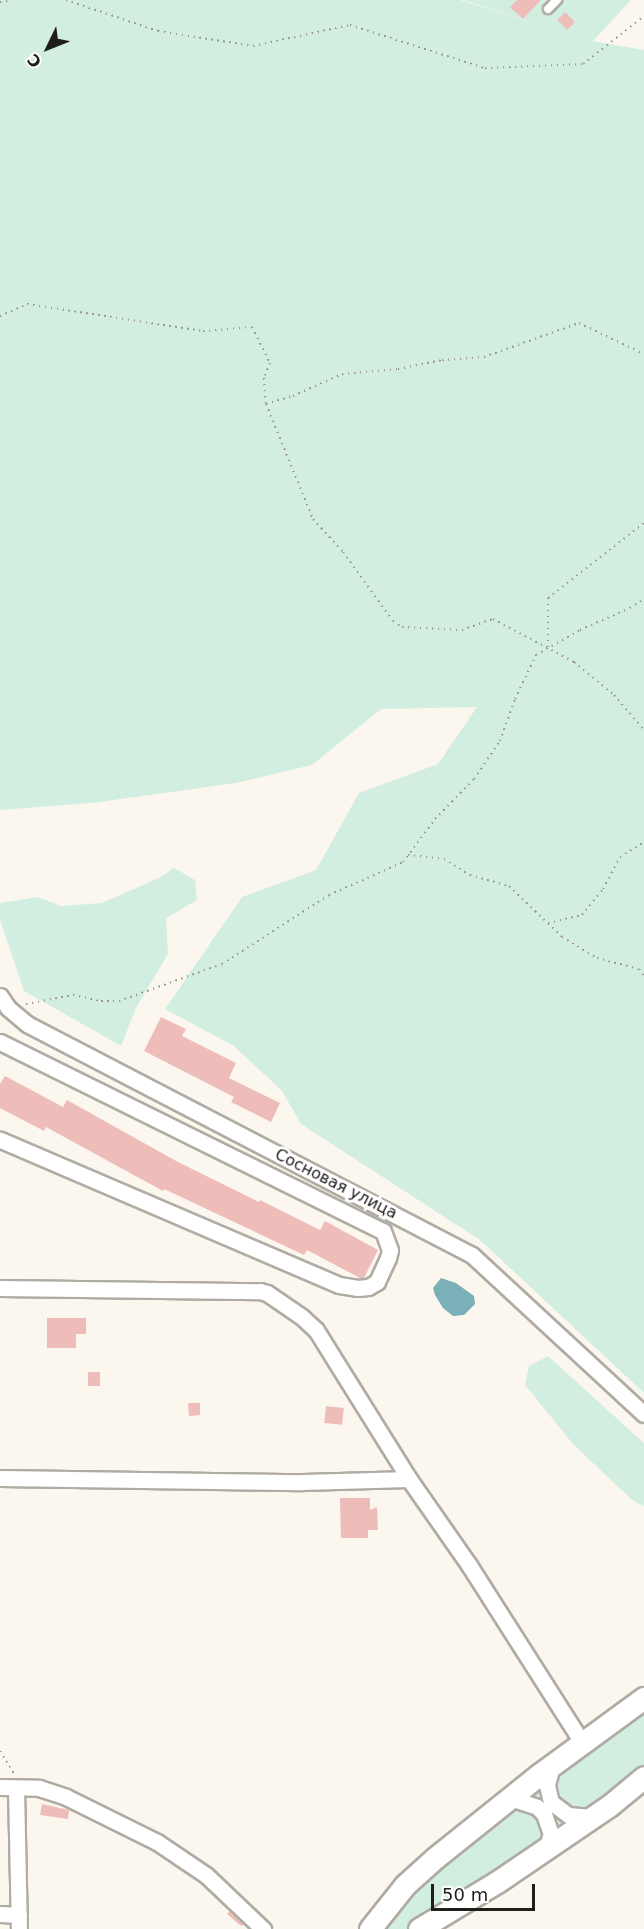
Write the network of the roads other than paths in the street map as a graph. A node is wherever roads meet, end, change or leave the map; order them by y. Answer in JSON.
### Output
{"nodes":[{"id":1,"x":557,"y":0,"type":"edge"},
{"id":2,"x":548,"y":9,"type":"dead end"},
{"id":3,"x":2,"y":1002,"type":"edge"},
{"id":4,"x":0,"y":1042,"type":"edge"},
{"id":5,"x":0,"y":1140,"type":"edge"},
{"id":6,"x":0,"y":1288,"type":"edge"},
{"id":7,"x":644,"y":1414,"type":"edge"},
{"id":8,"x":0,"y":1478,"type":"edge"},
{"id":9,"x":409,"y":1479,"type":"junction"},
{"id":10,"x":644,"y":1698,"type":"edge"},
{"id":11,"x":583,"y":1744,"type":"junction"},
{"id":12,"x":552,"y":1766,"type":"junction"},
{"id":13,"x":644,"y":1777,"type":"edge"},
{"id":14,"x":0,"y":1787,"type":"edge"},
{"id":15,"x":20,"y":1788,"type":"junction"},
{"id":16,"x":510,"y":1798,"type":"junction"},
{"id":17,"x":592,"y":1817,"type":"junction"},
{"id":18,"x":546,"y":1848,"type":"junction"},
{"id":19,"x":0,"y":1914,"type":"edge"},
{"id":20,"x":19,"y":1922,"type":"edge"},
{"id":21,"x":263,"y":1929,"type":"edge"},
{"id":22,"x":370,"y":1929,"type":"edge"},
{"id":23,"x":419,"y":1929,"type":"edge"}],
"edges":[{"from":1,"to":2,"type":"lane"},
{"from":3,"to":7,"type":"street","name":"Сосновая улица"},
{"from":4,"to":5,"type":"street"},
{"from":6,"to":9,"type":"street"},
{"from":8,"to":9,"type":"street"},
{"from":9,"to":11,"type":"street"},
{"from":10,"to":11,"type":"main road"},
{"from":11,"to":12,"type":"main road"},
{"from":12,"to":16,"type":"main road"},
{"from":12,"to":17,"type":"street"},
{"from":13,"to":17,"type":"main road"},
{"from":14,"to":15,"type":"street"},
{"from":15,"to":20,"type":"street"},
{"from":15,"to":21,"type":"street"},
{"from":16,"to":18,"type":"street"},
{"from":16,"to":22,"type":"main road"},
{"from":17,"to":18,"type":"main road"},
{"from":18,"to":23,"type":"main road"},
{"from":19,"to":20,"type":"street"}]}
